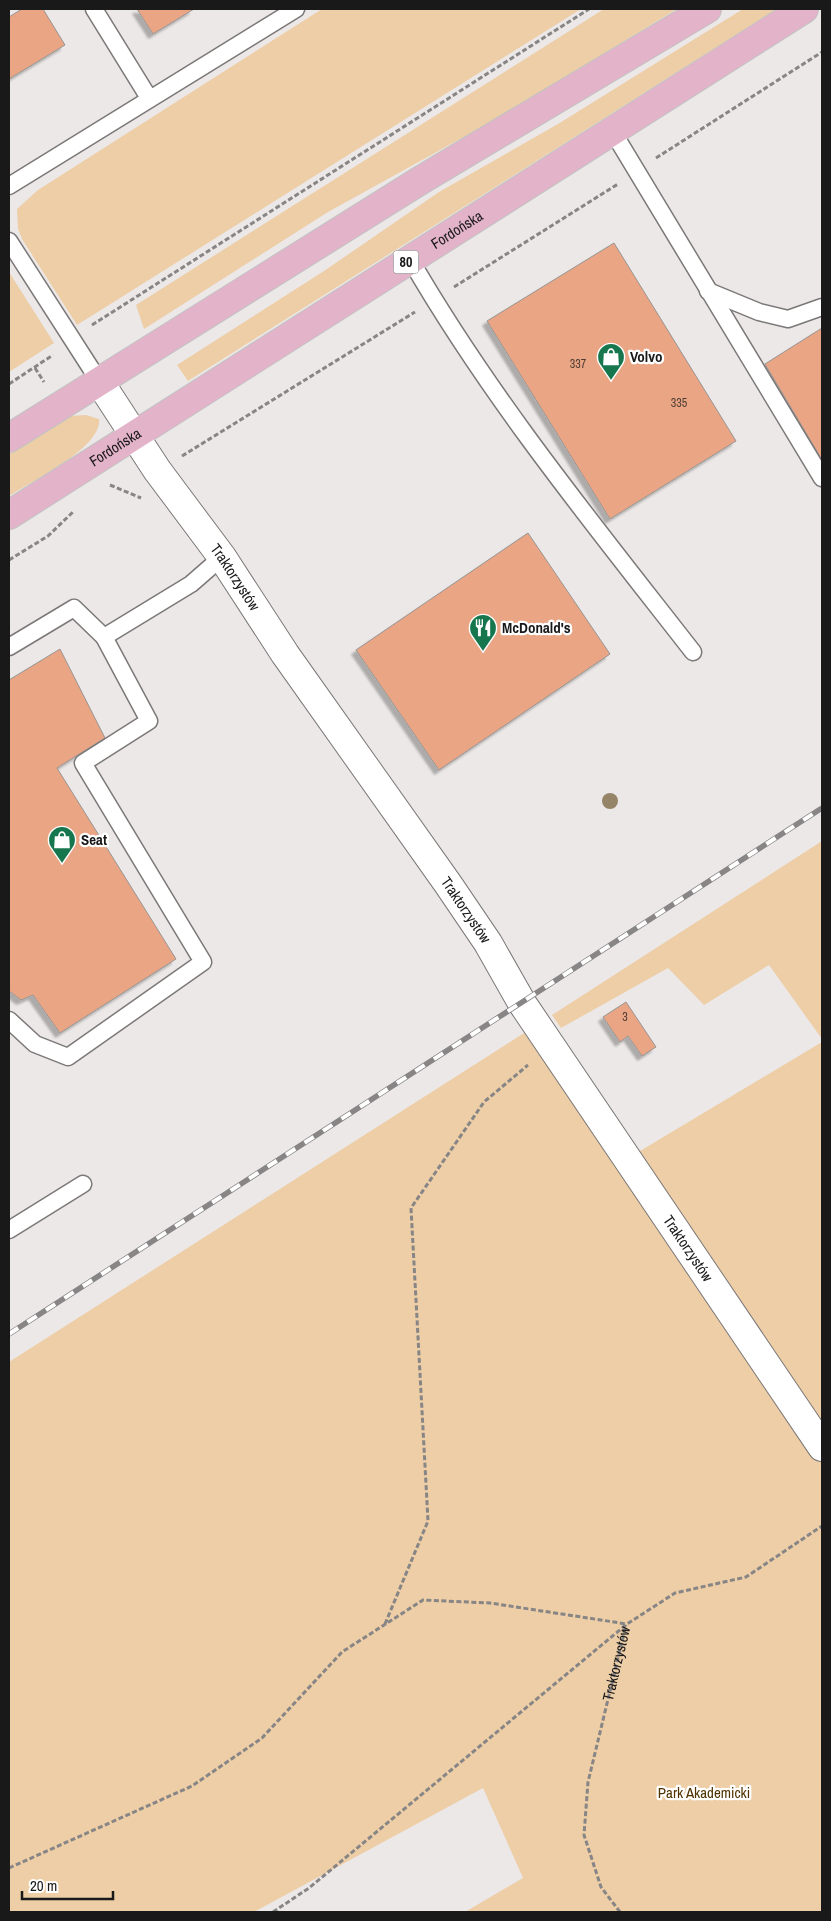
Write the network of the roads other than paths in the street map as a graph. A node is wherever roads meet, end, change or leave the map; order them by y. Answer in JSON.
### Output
{"nodes":[{"id":1,"x":94,"y":9,"type":"edge"},
{"id":2,"x":296,"y":9,"type":"edge"},
{"id":3,"x":707,"y":9,"type":"edge"},
{"id":4,"x":804,"y":9,"type":"edge"},
{"id":5,"x":149,"y":98,"type":"junction"},
{"id":6,"x":613,"y":132,"type":"junction"},
{"id":7,"x":9,"y":186,"type":"edge"},
{"id":8,"x":9,"y":241,"type":"edge"},
{"id":9,"x":410,"y":259,"type":"junction"},
{"id":10,"x":708,"y":291,"type":"junction"},
{"id":11,"x":822,"y":306,"type":"edge"},
{"id":12,"x":99,"y":381,"type":"junction"},
{"id":13,"x":134,"y":436,"type":"junction"},
{"id":14,"x":9,"y":438,"type":"edge"},
{"id":15,"x":822,"y":478,"type":"edge"},
{"id":16,"x":9,"y":515,"type":"edge"},
{"id":17,"x":222,"y":557,"type":"junction"},
{"id":18,"x":104,"y":638,"type":"junction"},
{"id":19,"x":9,"y":647,"type":"edge"},
{"id":20,"x":693,"y":652,"type":"dead end"},
{"id":21,"x":9,"y":1020,"type":"edge"},
{"id":22,"x":83,"y":1184,"type":"dead end"},
{"id":23,"x":9,"y":1230,"type":"edge"},
{"id":24,"x":822,"y":1447,"type":"edge"}],
"edges":[{"from":1,"to":5,"type":"lane"},
{"from":2,"to":5,"type":"lane"},
{"from":3,"to":12,"type":"main road"},
{"from":4,"to":6,"type":"main road","name":"Fordońska","number":"80"},
{"from":5,"to":7,"type":"lane"},
{"from":6,"to":9,"type":"main road","name":"Fordońska","number":"80"},
{"from":6,"to":10,"type":"lane"},
{"from":8,"to":12,"type":"lane"},
{"from":9,"to":13,"type":"main road","name":"Fordońska","number":"80"},
{"from":9,"to":20,"type":"lane"},
{"from":10,"to":11,"type":"lane"},
{"from":10,"to":15,"type":"lane"},
{"from":12,"to":13,"type":"street","name":"Traktorzystów"},
{"from":12,"to":14,"type":"main road"},
{"from":13,"to":16,"type":"main road","name":"Fordońska","number":"80"},
{"from":13,"to":17,"type":"street","name":"Traktorzystów"},
{"from":17,"to":18,"type":"lane"},
{"from":17,"to":24,"type":"street","name":"Traktorzystów"},
{"from":18,"to":19,"type":"lane"},
{"from":18,"to":21,"type":"lane"},
{"from":22,"to":23,"type":"lane"}]}
